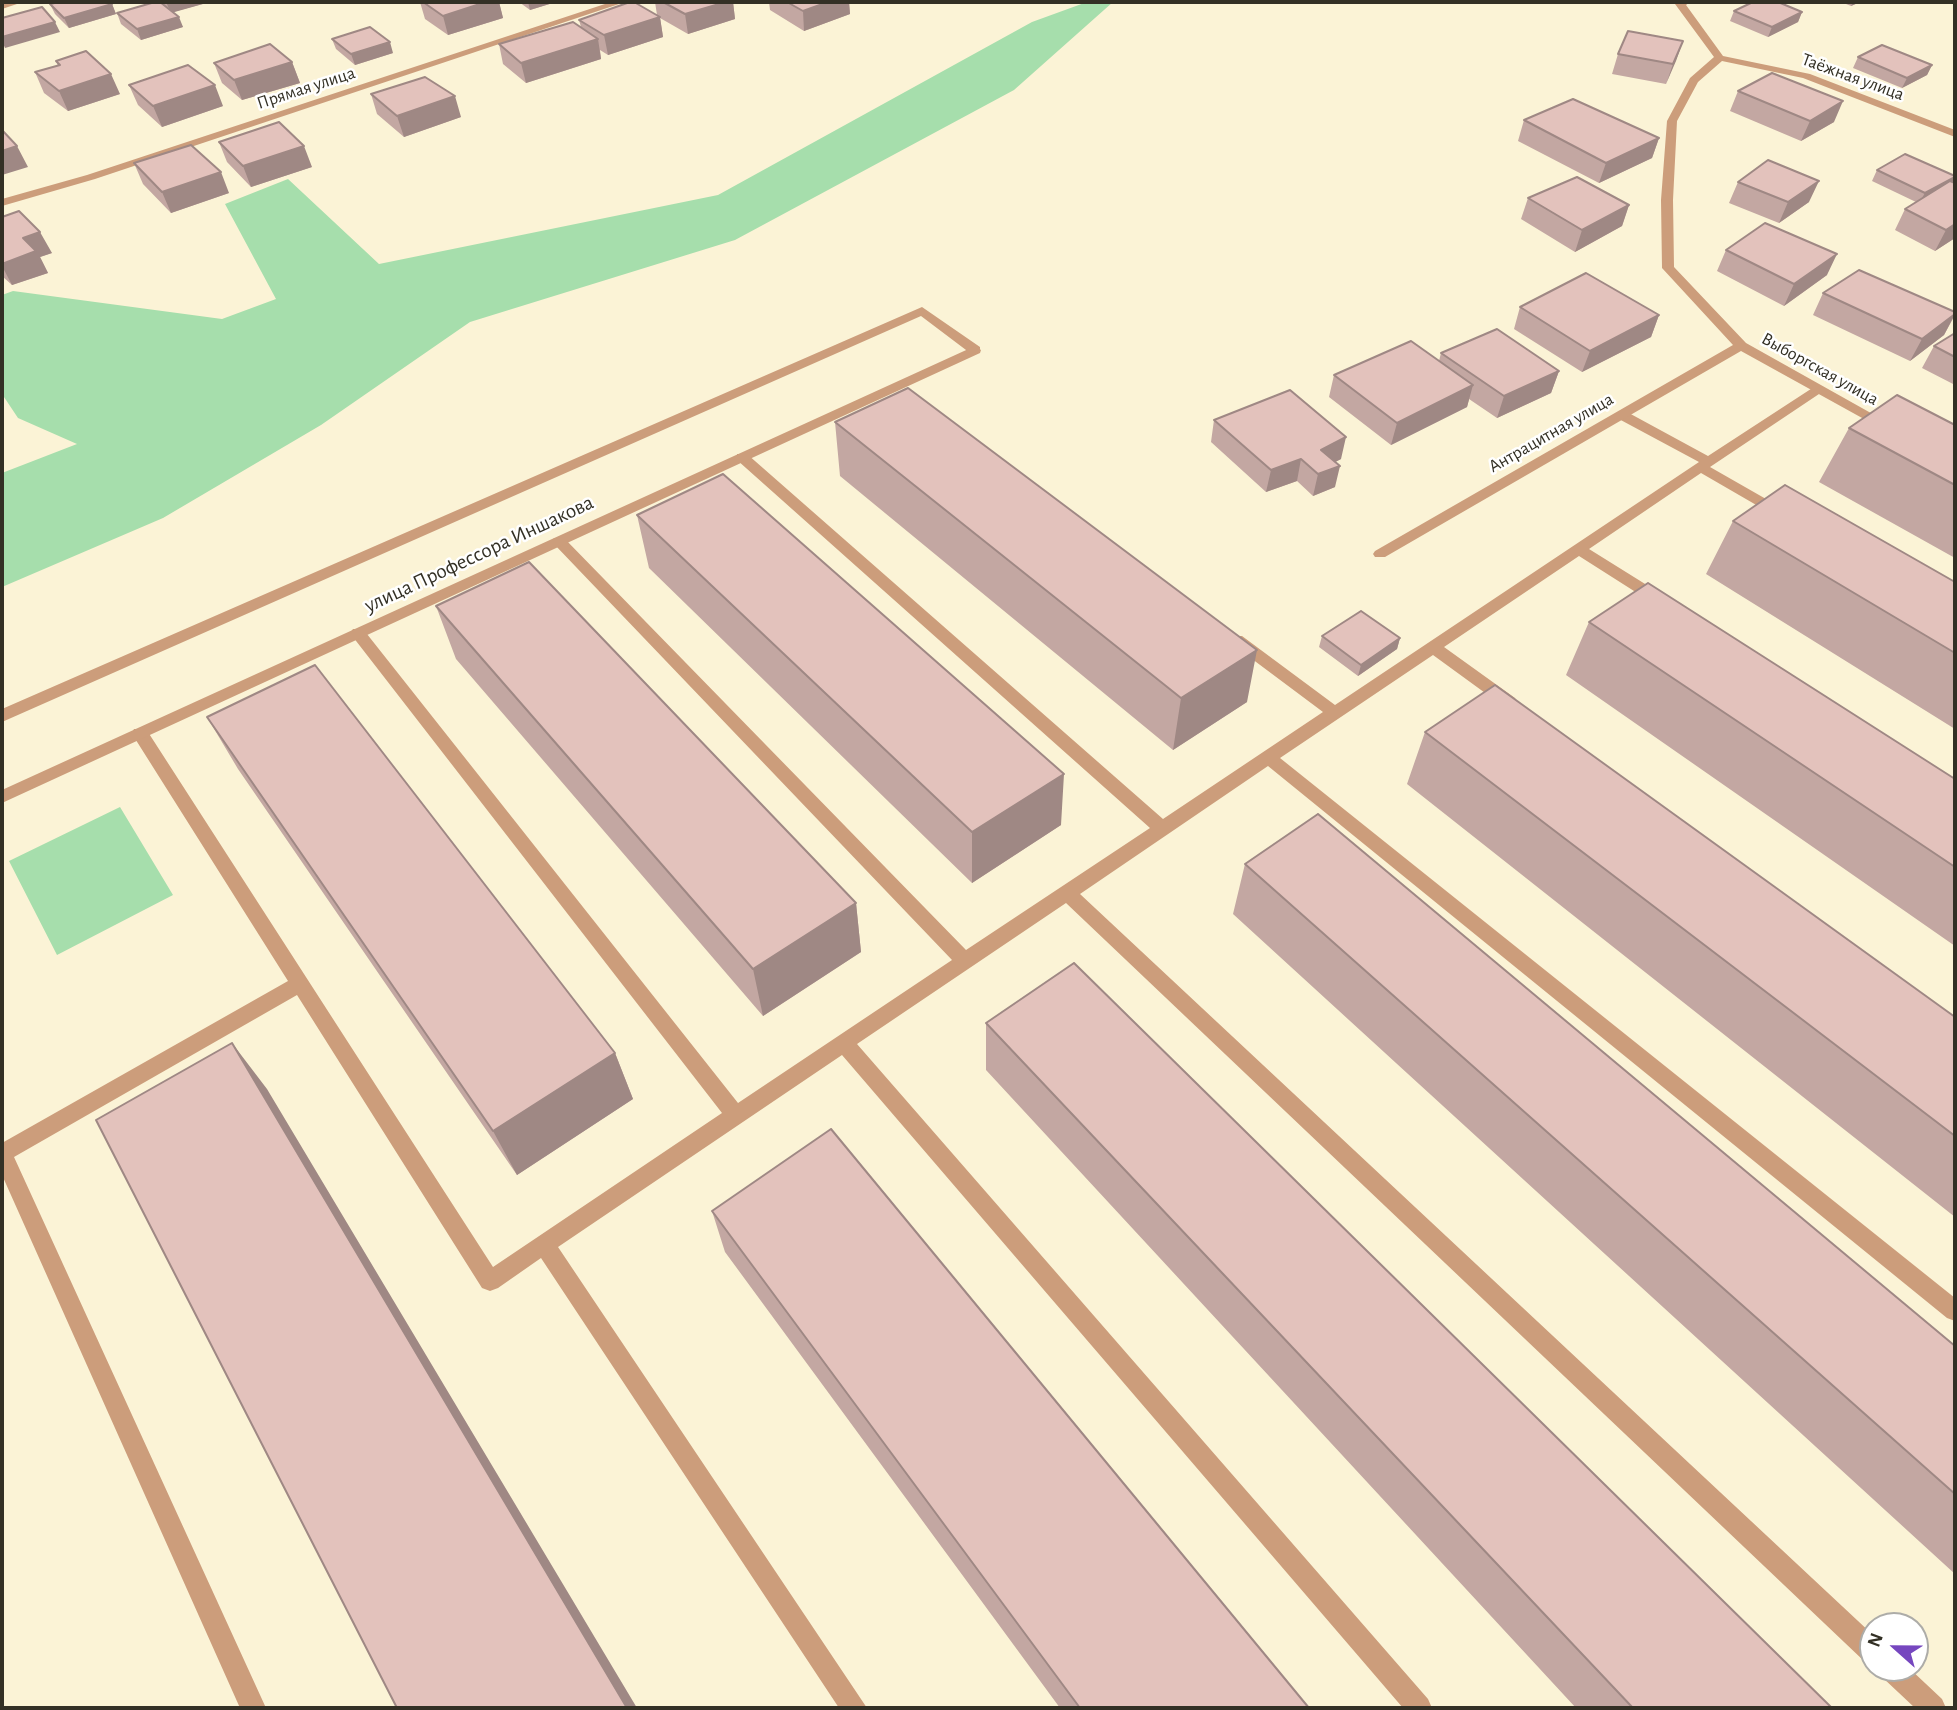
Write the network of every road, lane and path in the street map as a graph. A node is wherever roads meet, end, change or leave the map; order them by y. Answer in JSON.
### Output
{"nodes":[{"id":1,"x":18,"y":2,"type":"edge"},
{"id":2,"x":620,"y":2,"type":"edge"},
{"id":3,"x":1682,"y":3,"type":"edge"},
{"id":4,"x":2,"y":6,"type":"edge"},
{"id":5,"x":1720,"y":58,"type":"junction"},
{"id":6,"x":1955,"y":134,"type":"edge"},
{"id":7,"x":2,"y":203,"type":"edge"},
{"id":8,"x":1741,"y":346,"type":"junction"},
{"id":9,"x":1817,"y":389,"type":"junction"},
{"id":10,"x":1622,"y":415,"type":"junction"},
{"id":11,"x":1898,"y":431,"type":"edge"},
{"id":12,"x":741,"y":457,"type":"junction"},
{"id":13,"x":1705,"y":465,"type":"junction"},
{"id":14,"x":1797,"y":523,"type":"edge"},
{"id":15,"x":559,"y":541,"type":"junction"},
{"id":16,"x":1579,"y":549,"type":"junction"},
{"id":17,"x":1380,"y":554,"type":"dead end"},
{"id":18,"x":1673,"y":610,"type":"edge"},
{"id":19,"x":1226,"y":631,"type":"edge"},
{"id":20,"x":358,"y":633,"type":"junction"},
{"id":21,"x":1433,"y":647,"type":"junction"},
{"id":22,"x":1524,"y":712,"type":"edge"},
{"id":23,"x":1335,"y":713,"type":"junction"},
{"id":24,"x":2,"y":716,"type":"edge"},
{"id":25,"x":140,"y":733,"type":"junction"},
{"id":26,"x":1268,"y":757,"type":"junction"},
{"id":27,"x":2,"y":797,"type":"edge"},
{"id":28,"x":1162,"y":829,"type":"junction"},
{"id":29,"x":1067,"y":893,"type":"junction"},
{"id":30,"x":965,"y":961,"type":"junction"},
{"id":31,"x":300,"y":984,"type":"junction"},
{"id":32,"x":844,"y":1042,"type":"junction"},
{"id":33,"x":736,"y":1115,"type":"junction"},
{"id":34,"x":544,"y":1244,"type":"junction"},
{"id":35,"x":1955,"y":1311,"type":"edge"},
{"id":36,"x":1859,"y":1638,"type":"edge"},
{"id":37,"x":1906,"y":1682,"type":"edge"},
{"id":38,"x":253,"y":1708,"type":"edge"},
{"id":39,"x":854,"y":1708,"type":"edge"},
{"id":40,"x":1419,"y":1708,"type":"edge"},
{"id":41,"x":1933,"y":1708,"type":"edge"}],
"edges":[{"from":1,"to":4,"type":"street"},
{"from":2,"to":7,"type":"street","name":"Прямая улица"},
{"from":3,"to":5,"type":"street"},
{"from":5,"to":6,"type":"street","name":"Таёжная улица"},
{"from":5,"to":8,"type":"street","name":"Выборгская улица"},
{"from":8,"to":9,"type":"street","name":"Выборгская улица"},
{"from":8,"to":10,"type":"street","name":"Антрацитная улица"},
{"from":9,"to":11,"type":"street","name":"Выборгская улица"},
{"from":9,"to":13,"type":"street"},
{"from":10,"to":13,"type":"street"},
{"from":10,"to":17,"type":"street","name":"Антрацитная улица"},
{"from":12,"to":15,"type":"street","name":"улица Профессора Иншакова"},
{"from":12,"to":24,"type":"street","name":"улица Профессора Иншакова"},
{"from":12,"to":28,"type":"street"},
{"from":13,"to":14,"type":"street"},
{"from":13,"to":16,"type":"street"},
{"from":15,"to":20,"type":"street","name":"улица Профессора Иншакова"},
{"from":15,"to":30,"type":"street"},
{"from":16,"to":18,"type":"street"},
{"from":16,"to":21,"type":"street"},
{"from":19,"to":23,"type":"street"},
{"from":20,"to":25,"type":"street","name":"улица Профессора Иншакова"},
{"from":20,"to":33,"type":"street"},
{"from":21,"to":22,"type":"street"},
{"from":21,"to":23,"type":"street"},
{"from":23,"to":26,"type":"street"},
{"from":25,"to":27,"type":"street","name":"улица Профессора Иншакова"},
{"from":25,"to":31,"type":"street"},
{"from":26,"to":28,"type":"street"},
{"from":26,"to":35,"type":"street"},
{"from":28,"to":29,"type":"street"},
{"from":29,"to":30,"type":"street"},
{"from":29,"to":36,"type":"street"},
{"from":30,"to":32,"type":"street"},
{"from":31,"to":34,"type":"street"},
{"from":31,"to":38,"type":"street"},
{"from":32,"to":33,"type":"street"},
{"from":32,"to":40,"type":"street"},
{"from":33,"to":34,"type":"street"},
{"from":34,"to":39,"type":"street"},
{"from":37,"to":41,"type":"street"}]}
